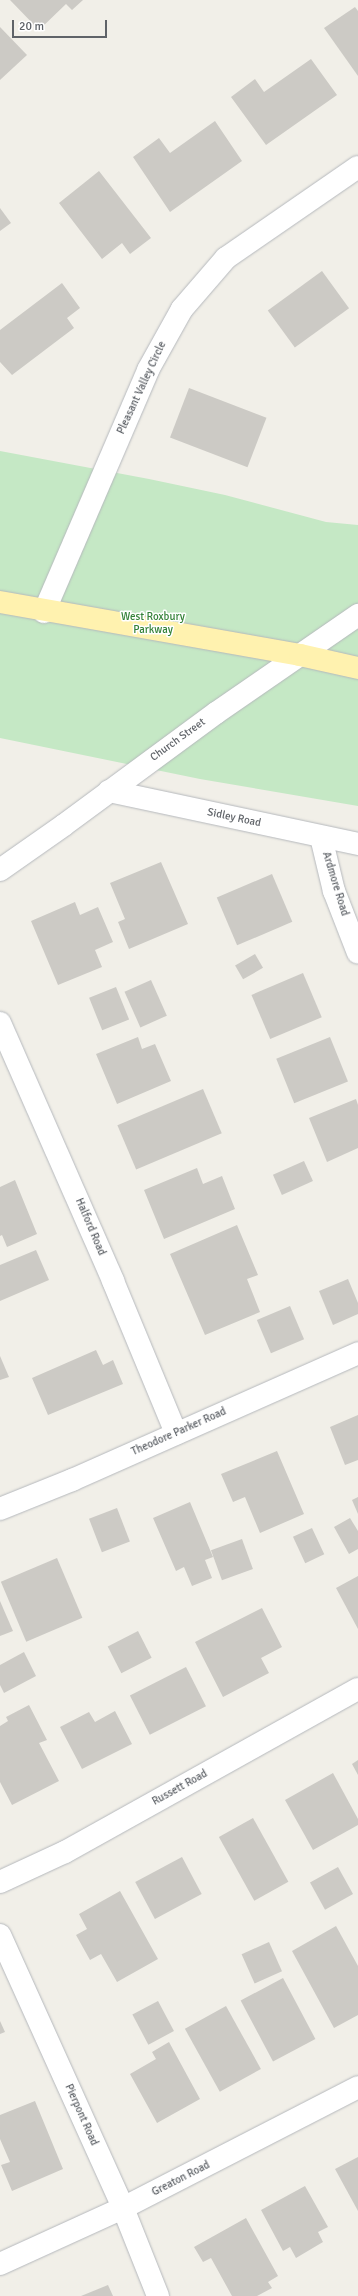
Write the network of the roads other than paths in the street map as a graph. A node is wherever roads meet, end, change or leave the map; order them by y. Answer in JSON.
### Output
{"nodes":[{"id":1,"x":358,"y":167,"type":"edge"},
{"id":2,"x":0,"y":602,"type":"edge"},
{"id":3,"x":44,"y":612,"type":"junction"},
{"id":4,"x":358,"y":615,"type":"edge"},
{"id":5,"x":300,"y":655,"type":"junction"},
{"id":6,"x":358,"y":668,"type":"edge"},
{"id":7,"x":110,"y":790,"type":"junction"},
{"id":8,"x":321,"y":837,"type":"junction"},
{"id":9,"x":358,"y":844,"type":"edge"},
{"id":10,"x":0,"y":870,"type":"edge"},
{"id":11,"x":358,"y":954,"type":"edge"},
{"id":12,"x":0,"y":1023,"type":"edge"},
{"id":13,"x":358,"y":1353,"type":"edge"},
{"id":14,"x":176,"y":1433,"type":"junction"},
{"id":15,"x":0,"y":1508,"type":"edge"},
{"id":16,"x":358,"y":1689,"type":"edge"},
{"id":17,"x":0,"y":1882,"type":"edge"},
{"id":18,"x":0,"y":1935,"type":"edge"},
{"id":19,"x":358,"y":2087,"type":"edge"},
{"id":20,"x":123,"y":2208,"type":"junction"},
{"id":21,"x":0,"y":2264,"type":"edge"},
{"id":22,"x":158,"y":2296,"type":"edge"}],
"edges":[{"from":1,"to":3,"type":"street","name":"Pleasant Valley Circle"},
{"from":2,"to":3,"type":"main road"},
{"from":3,"to":5,"type":"main road"},
{"from":4,"to":5,"type":"street","name":"Church Street"},
{"from":5,"to":6,"type":"main road"},
{"from":5,"to":7,"type":"street","name":"Church Street"},
{"from":7,"to":8,"type":"street","name":"Sidley Road"},
{"from":7,"to":10,"type":"street","name":"Church Street"},
{"from":8,"to":9,"type":"street","name":"Sidley Road"},
{"from":8,"to":11,"type":"street","name":"Ardmore Road"},
{"from":12,"to":14,"type":"street","name":"Halford Road"},
{"from":13,"to":14,"type":"street","name":"Theodore Parker Road"},
{"from":14,"to":15,"type":"street","name":"Theodore Parker Road"},
{"from":16,"to":17,"type":"street","name":"Russett Road"},
{"from":18,"to":20,"type":"street","name":"Pierpont Road"},
{"from":19,"to":20,"type":"street","name":"Greaton Road"},
{"from":20,"to":21,"type":"street","name":"Greaton Road"},
{"from":20,"to":22,"type":"street","name":"Pierpont Road"}]}
